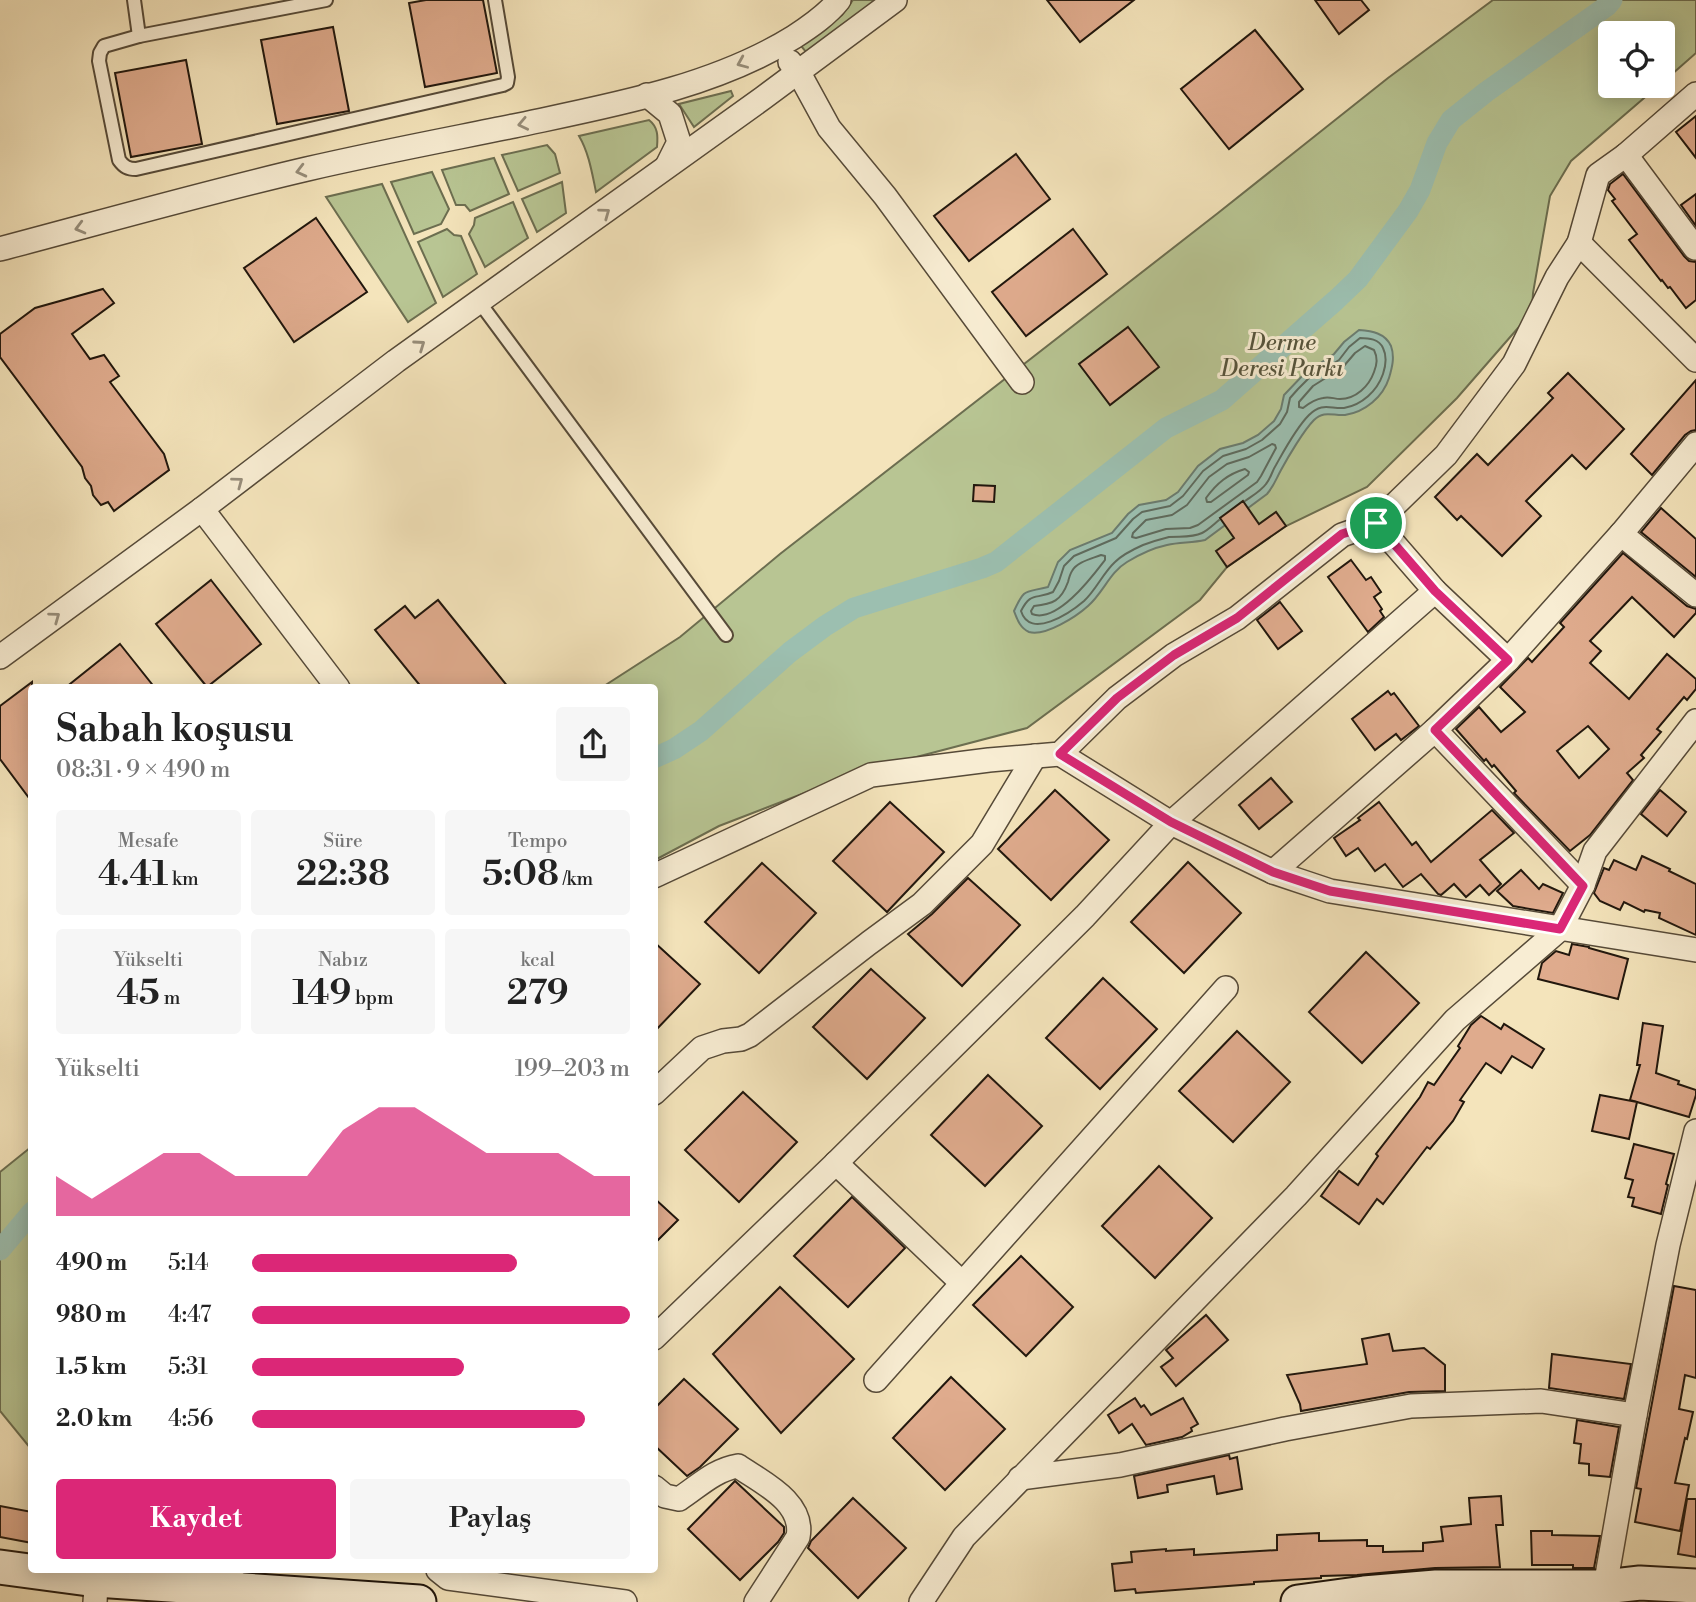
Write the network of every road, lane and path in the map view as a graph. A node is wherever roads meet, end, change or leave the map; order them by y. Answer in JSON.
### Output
{"nodes":[{"id":1,"x":134,"y":0,"type":"edge"},
{"id":2,"x":326,"y":0,"type":"edge"},
{"id":3,"x":495,"y":0,"type":"edge"},
{"id":4,"x":839,"y":0,"type":"edge"},
{"id":5,"x":894,"y":0,"type":"edge"},
{"id":6,"x":139,"y":36,"type":"junction"},
{"id":7,"x":777,"y":47,"type":"junction"},
{"id":8,"x":798,"y":72,"type":"junction"},
{"id":9,"x":1696,"y":94,"type":"edge"},
{"id":10,"x":647,"y":95,"type":"junction"},
{"id":11,"x":1626,"y":155,"type":"junction"},
{"id":12,"x":666,"y":169,"type":"junction"},
{"id":13,"x":1579,"y":243,"type":"junction"},
{"id":14,"x":1695,"y":248,"type":"edge"},
{"id":15,"x":0,"y":249,"type":"edge"},
{"id":16,"x":480,"y":303,"type":"junction"},
{"id":17,"x":1696,"y":360,"type":"edge"},
{"id":18,"x":1022,"y":382,"type":"dead end"},
{"id":19,"x":1696,"y":444,"type":"edge"},
{"id":20,"x":202,"y":509,"type":"junction"},
{"id":21,"x":1376,"y":523,"type":"junction"},
{"id":22,"x":1621,"y":534,"type":"junction"},
{"id":23,"x":1435,"y":591,"type":"junction"},
{"id":24,"x":1696,"y":595,"type":"edge"},
{"id":25,"x":726,"y":635,"type":"dead end"},
{"id":26,"x":0,"y":657,"type":"edge"},
{"id":27,"x":1508,"y":660,"type":"junction"},
{"id":28,"x":335,"y":684,"type":"edge"},
{"id":29,"x":1696,"y":721,"type":"edge"},
{"id":30,"x":1435,"y":730,"type":"junction"},
{"id":31,"x":1060,"y":754,"type":"junction"},
{"id":32,"x":1035,"y":756,"type":"junction"},
{"id":33,"x":1171,"y":822,"type":"junction"},
{"id":34,"x":1273,"y":872,"type":"junction"},
{"id":35,"x":658,"y":874,"type":"edge"},
{"id":36,"x":1583,"y":886,"type":"junction"},
{"id":37,"x":1560,"y":929,"type":"junction"},
{"id":38,"x":1696,"y":950,"type":"edge"},
{"id":39,"x":1226,"y":988,"type":"dead end"},
{"id":40,"x":658,"y":1089,"type":"edge"},
{"id":41,"x":1696,"y":1131,"type":"edge"},
{"id":42,"x":836,"y":1163,"type":"junction"},
{"id":43,"x":962,"y":1283,"type":"junction"},
{"id":44,"x":658,"y":1334,"type":"edge"},
{"id":45,"x":876,"y":1380,"type":"dead end"},
{"id":46,"x":1635,"y":1415,"type":"junction"},
{"id":47,"x":1020,"y":1479,"type":"junction"},
{"id":48,"x":658,"y":1490,"type":"edge"},
{"id":49,"x":0,"y":1567,"type":"edge"},
{"id":50,"x":28,"y":1572,"type":"edge"},
{"id":51,"x":34,"y":1573,"type":"edge"},
{"id":52,"x":447,"y":1573,"type":"edge"},
{"id":53,"x":453,"y":1573,"type":"edge"},
{"id":54,"x":233,"y":1580,"type":"edge"},
{"id":55,"x":96,"y":1584,"type":"edge"},
{"id":56,"x":1696,"y":1586,"type":"edge"},
{"id":57,"x":1605,"y":1587,"type":"junction"},
{"id":58,"x":1639,"y":1592,"type":"edge"},
{"id":59,"x":1487,"y":1594,"type":"edge"},
{"id":60,"x":1364,"y":1597,"type":"edge"},
{"id":61,"x":419,"y":1602,"type":"edge"},
{"id":62,"x":433,"y":1602,"type":"edge"},
{"id":63,"x":625,"y":1602,"type":"edge"},
{"id":64,"x":756,"y":1602,"type":"edge"},
{"id":65,"x":921,"y":1602,"type":"edge"},
{"id":66,"x":1298,"y":1602,"type":"edge"}],
"edges":[{"from":1,"to":6,"type":"lane"},
{"from":2,"to":6,"type":"lane"},
{"from":3,"to":6,"type":"lane"},
{"from":4,"to":7,"type":"street"},
{"from":5,"to":8,"type":"street"},
{"from":7,"to":8,"type":"street"},
{"from":7,"to":10,"type":"street","one_way":true},
{"from":8,"to":12,"type":"street"},
{"from":8,"to":18,"type":"street"},
{"from":9,"to":11,"type":"street"},
{"from":10,"to":12,"type":"street"},
{"from":10,"to":15,"type":"street","one_way":true},
{"from":11,"to":13,"type":"street"},
{"from":11,"to":14,"type":"street"},
{"from":16,"to":12,"type":"street","one_way":true},
{"from":13,"to":17,"type":"street"},
{"from":13,"to":21,"type":"street"},
{"from":20,"to":16,"type":"street","one_way":true},
{"from":16,"to":25,"type":"lane"},
{"from":19,"to":22,"type":"street"},
{"from":26,"to":20,"type":"street","one_way":true},
{"from":20,"to":28,"type":"street"},
{"from":21,"to":23,"type":"street"},
{"from":21,"to":31,"type":"street"},
{"from":22,"to":24,"type":"street"},
{"from":22,"to":27,"type":"street"},
{"from":23,"to":27,"type":"street"},
{"from":23,"to":33,"type":"street"},
{"from":27,"to":30,"type":"street"},
{"from":29,"to":36,"type":"street"},
{"from":30,"to":34,"type":"street"},
{"from":30,"to":36,"type":"street"},
{"from":31,"to":32,"type":"street"},
{"from":31,"to":33,"type":"street"},
{"from":32,"to":35,"type":"street"},
{"from":32,"to":40,"type":"street"},
{"from":33,"to":34,"type":"street"},
{"from":33,"to":42,"type":"street"},
{"from":34,"to":37,"type":"street"},
{"from":36,"to":37,"type":"street"},
{"from":37,"to":38,"type":"street"},
{"from":37,"to":47,"type":"street"},
{"from":39,"to":43,"type":"street"},
{"from":41,"to":46,"type":"street"},
{"from":42,"to":43,"type":"street"},
{"from":42,"to":44,"type":"street"},
{"from":43,"to":45,"type":"street"},
{"from":46,"to":47,"type":"street"},
{"from":46,"to":57,"type":"street"},
{"from":47,"to":65,"type":"street"},
{"from":48,"to":64,"type":"street"},
{"from":49,"to":50,"type":"street"},
{"from":51,"to":55,"type":"street"},
{"from":52,"to":62,"type":"street"},
{"from":53,"to":63,"type":"street"},
{"from":54,"to":55,"type":"street"},
{"from":54,"to":61,"type":"street"},
{"from":56,"to":58,"type":"street"},
{"from":57,"to":58,"type":"street"},
{"from":57,"to":59,"type":"street"},
{"from":59,"to":60,"type":"street"},
{"from":60,"to":66,"type":"street"}]}
